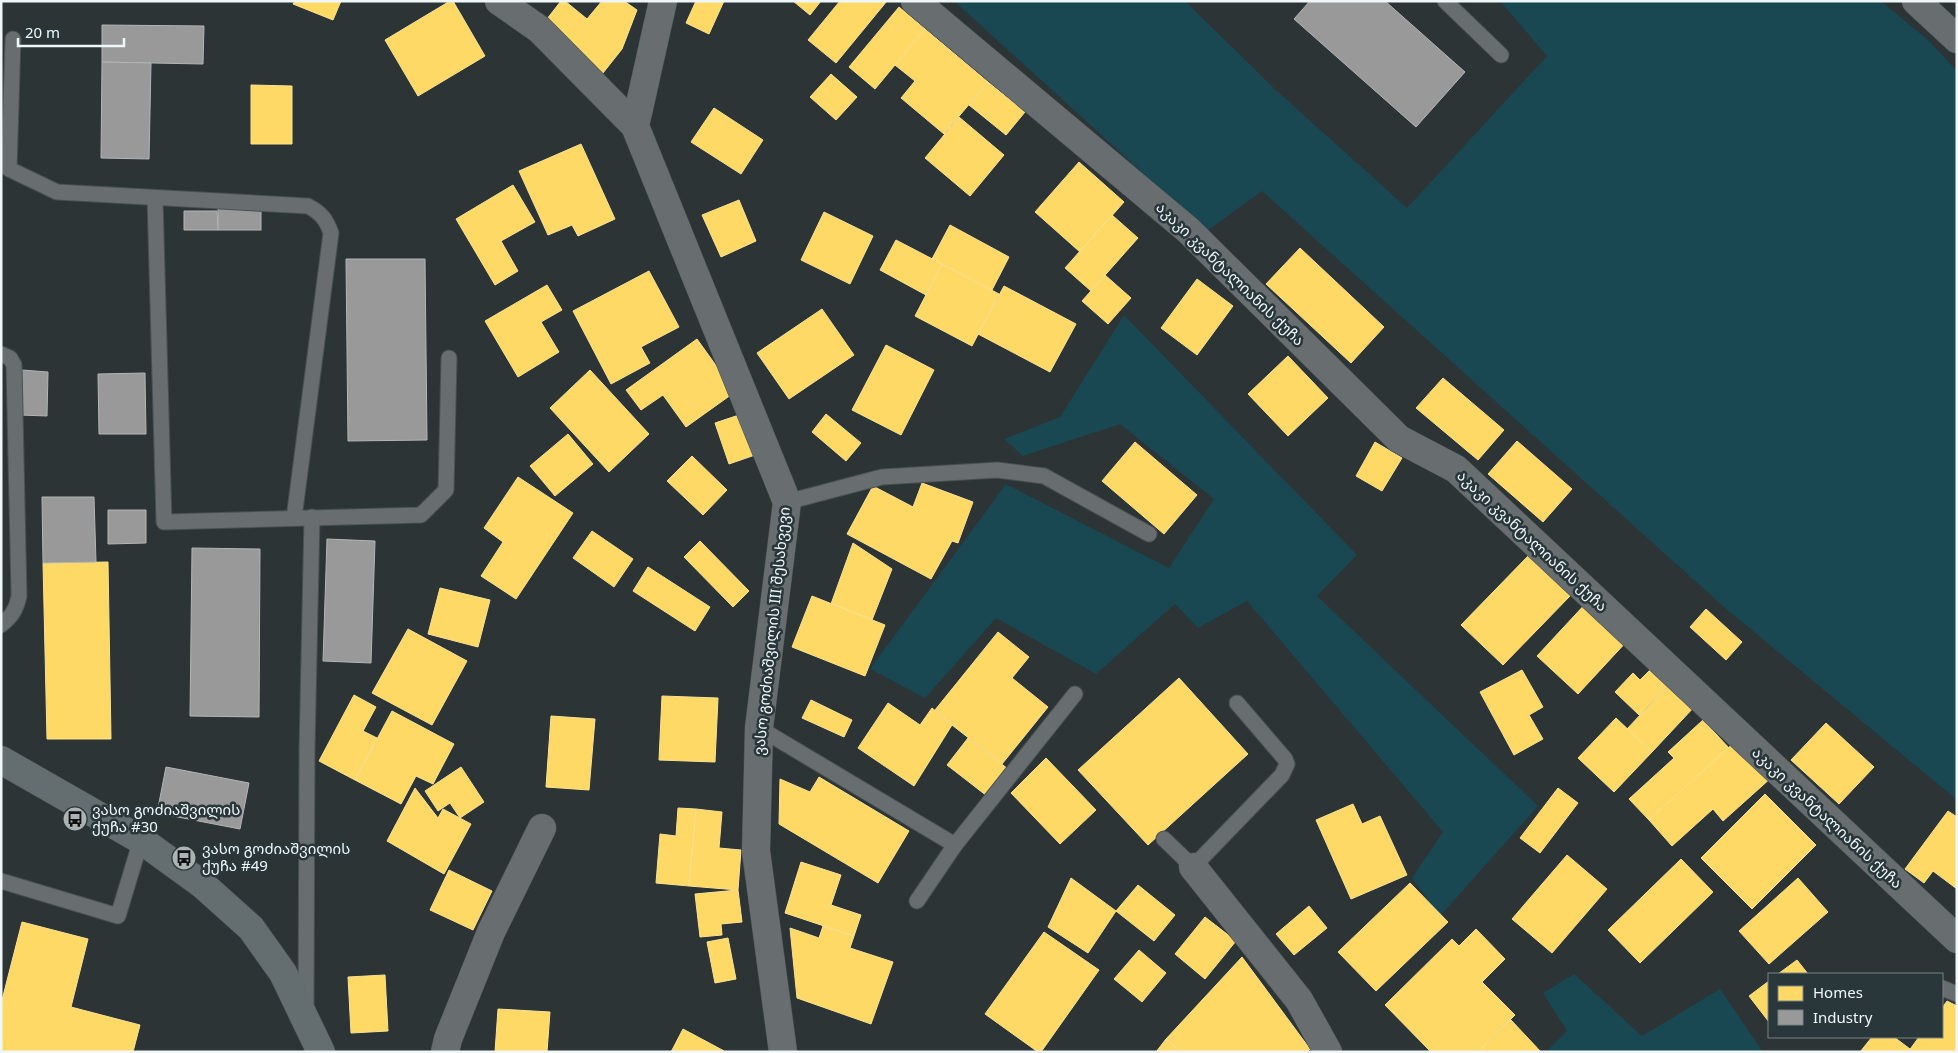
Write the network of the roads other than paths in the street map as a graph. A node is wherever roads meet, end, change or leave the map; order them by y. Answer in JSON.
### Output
{"nodes":[{"id":1,"x":499,"y":1,"type":"edge"},
{"id":2,"x":663,"y":1,"type":"edge"},
{"id":3,"x":914,"y":1,"type":"edge"},
{"id":4,"x":1445,"y":1,"type":"edge"},
{"id":5,"x":1916,"y":1,"type":"edge"},
{"id":6,"x":1957,"y":39,"type":"edge"},
{"id":7,"x":12,"y":40,"type":"dead end"},
{"id":8,"x":1501,"y":55,"type":"dead end"},
{"id":9,"x":635,"y":126,"type":"junction"},
{"id":10,"x":155,"y":198,"type":"junction"},
{"id":11,"x":1,"y":354,"type":"edge"},
{"id":12,"x":449,"y":358,"type":"dead end"},
{"id":13,"x":787,"y":502,"type":"junction"},
{"id":14,"x":312,"y":517,"type":"junction"},
{"id":15,"x":294,"y":518,"type":"junction"},
{"id":16,"x":1149,"y":534,"type":"dead end"},
{"id":17,"x":1,"y":624,"type":"edge"},
{"id":18,"x":1075,"y":694,"type":"dead end"},
{"id":19,"x":1237,"y":703,"type":"dead end"},
{"id":20,"x":760,"y":728,"type":"junction"},
{"id":21,"x":1,"y":760,"type":"edge"},
{"id":22,"x":542,"y":828,"type":"dead end"},
{"id":23,"x":1164,"y":839,"type":"dead end"},
{"id":24,"x":141,"y":840,"type":"junction"},
{"id":25,"x":955,"y":845,"type":"junction"},
{"id":26,"x":1193,"y":867,"type":"junction"},
{"id":27,"x":1,"y":881,"type":"edge"},
{"id":28,"x":917,"y":901,"type":"dead end"},
{"id":29,"x":1957,"y":939,"type":"edge"},
{"id":30,"x":1943,"y":988,"type":"edge"},
{"id":31,"x":1957,"y":994,"type":"edge"},
{"id":32,"x":306,"y":1021,"type":"junction"},
{"id":33,"x":321,"y":1052,"type":"edge"},
{"id":34,"x":445,"y":1052,"type":"edge"},
{"id":35,"x":783,"y":1052,"type":"edge"},
{"id":36,"x":1328,"y":1052,"type":"edge"}],
"edges":[{"from":1,"to":9,"type":"street"},
{"from":2,"to":9,"type":"street"},
{"from":3,"to":29,"type":"street","name":"აკაკი კვანტალიანის ქუჩა"},
{"from":4,"to":8,"type":"lane"},
{"from":5,"to":6,"type":"street"},
{"from":7,"to":10,"type":"lane"},
{"from":9,"to":13,"type":"street","name":"ვასო გოძიაშვილის III შესახვევი"},
{"from":10,"to":15,"type":"lane"},
{"from":10,"to":15,"type":"lane"},
{"from":11,"to":17,"type":"lane"},
{"from":12,"to":14,"type":"lane"},
{"from":13,"to":16,"type":"lane"},
{"from":13,"to":20,"type":"street","name":"ვასო გოძიაშვილის III შესახვევი"},
{"from":14,"to":15,"type":"lane"},
{"from":14,"to":32,"type":"lane"},
{"from":18,"to":25,"type":"lane"},
{"from":19,"to":26,"type":"lane"},
{"from":20,"to":25,"type":"lane"},
{"from":20,"to":35,"type":"street","name":"ვასო გოძიაშვილის III შესახვევი"},
{"from":21,"to":24,"type":"main road"},
{"from":22,"to":34,"type":"street"},
{"from":23,"to":26,"type":"lane"},
{"from":24,"to":27,"type":"lane"},
{"from":24,"to":32,"type":"main road"},
{"from":25,"to":28,"type":"lane"},
{"from":26,"to":36,"type":"street"},
{"from":30,"to":31,"type":"lane"},
{"from":32,"to":33,"type":"main road"}]}
